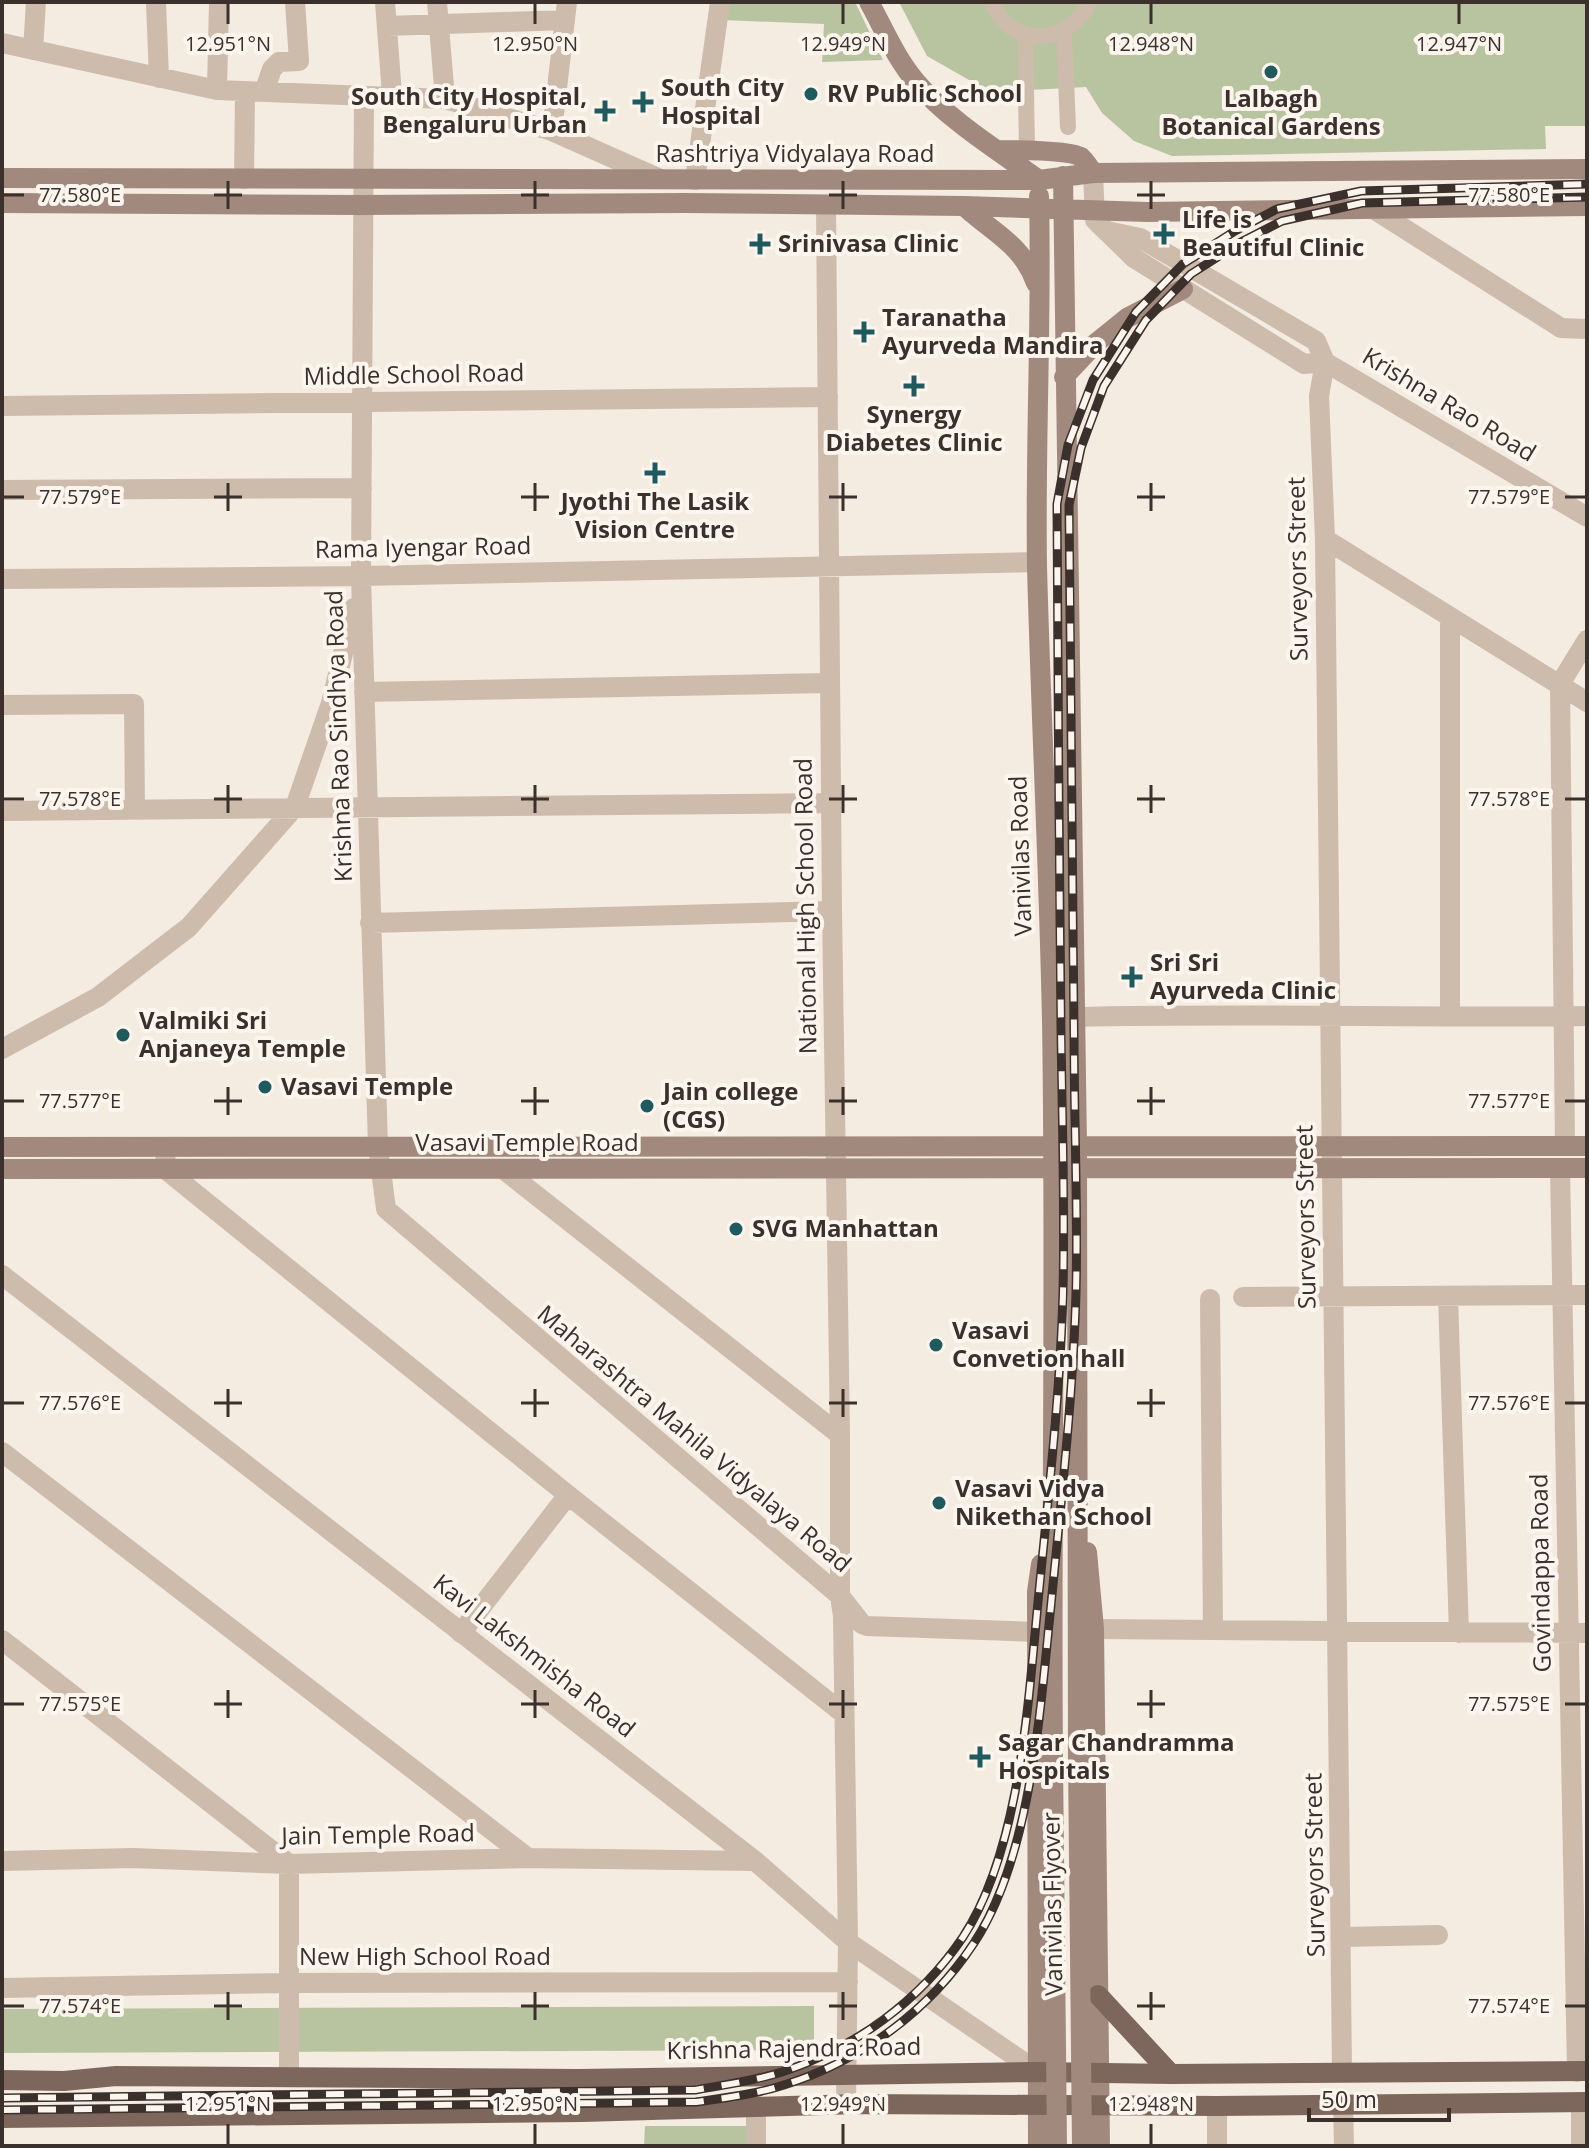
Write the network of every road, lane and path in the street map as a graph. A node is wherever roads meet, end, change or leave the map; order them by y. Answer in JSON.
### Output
{"nodes":[{"id":1,"x":36,"y":2,"type":"edge"},
{"id":2,"x":156,"y":2,"type":"edge"},
{"id":3,"x":219,"y":2,"type":"edge"},
{"id":4,"x":295,"y":2,"type":"edge"},
{"id":5,"x":385,"y":2,"type":"edge"},
{"id":6,"x":437,"y":2,"type":"edge"},
{"id":7,"x":720,"y":2,"type":"edge"},
{"id":8,"x":869,"y":2,"type":"edge"},
{"id":9,"x":992,"y":2,"type":"edge"},
{"id":10,"x":1090,"y":2,"type":"edge"},
{"id":11,"x":566,"y":11,"type":"edge"},
{"id":12,"x":439,"y":24,"type":"junction"},
{"id":13,"x":387,"y":26,"type":"junction"},
{"id":14,"x":1064,"y":32,"type":"junction"},
{"id":15,"x":1025,"y":34,"type":"junction"},
{"id":16,"x":2,"y":43,"type":"edge"},
{"id":17,"x":33,"y":50,"type":"junction"},
{"id":18,"x":159,"y":78,"type":"junction"},
{"id":19,"x":217,"y":90,"type":"junction"},
{"id":20,"x":254,"y":92,"type":"junction"},
{"id":21,"x":392,"y":95,"type":"junction"},
{"id":22,"x":364,"y":96,"type":"junction"},
{"id":23,"x":445,"y":99,"type":"junction"},
{"id":24,"x":1068,"y":127,"type":"dead end"},
{"id":25,"x":552,"y":131,"type":"junction"},
{"id":26,"x":997,"y":150,"type":"junction"},
{"id":27,"x":1027,"y":150,"type":"junction"},
{"id":28,"x":1587,"y":169,"type":"edge"},
{"id":29,"x":1093,"y":173,"type":"junction"},
{"id":30,"x":1063,"y":176,"type":"junction"},
{"id":31,"x":2,"y":178,"type":"edge"},
{"id":32,"x":244,"y":179,"type":"junction"},
{"id":33,"x":363,"y":179,"type":"junction"},
{"id":34,"x":660,"y":179,"type":"junction"},
{"id":35,"x":695,"y":180,"type":"junction"},
{"id":36,"x":1039,"y":180,"type":"junction"},
{"id":37,"x":2,"y":203,"type":"edge"},
{"id":38,"x":362,"y":205,"type":"junction"},
{"id":39,"x":826,"y":205,"type":"junction"},
{"id":40,"x":964,"y":206,"type":"junction"},
{"id":41,"x":1587,"y":206,"type":"edge"},
{"id":42,"x":1040,"y":210,"type":"junction"},
{"id":43,"x":1063,"y":210,"type":"junction"},
{"id":44,"x":1375,"y":210,"type":"junction"},
{"id":45,"x":1094,"y":211,"type":"junction"},
{"id":46,"x":1107,"y":231,"type":"junction"},
{"id":47,"x":1183,"y":289,"type":"junction"},
{"id":48,"x":1041,"y":296,"type":"junction"},
{"id":49,"x":1587,"y":329,"type":"edge"},
{"id":50,"x":1325,"y":362,"type":"junction"},
{"id":51,"x":1064,"y":377,"type":"junction"},
{"id":52,"x":828,"y":397,"type":"junction"},
{"id":53,"x":362,"y":402,"type":"junction"},
{"id":54,"x":2,"y":406,"type":"edge"},
{"id":55,"x":362,"y":488,"type":"junction"},
{"id":56,"x":2,"y":490,"type":"edge"},
{"id":57,"x":1587,"y":517,"type":"edge"},
{"id":58,"x":1325,"y":539,"type":"junction"},
{"id":59,"x":1037,"y":562,"type":"junction"},
{"id":60,"x":829,"y":566,"type":"junction"},
{"id":61,"x":361,"y":576,"type":"junction"},
{"id":62,"x":2,"y":579,"type":"edge"},
{"id":63,"x":1450,"y":619,"type":"junction"},
{"id":64,"x":1587,"y":640,"type":"edge"},
{"id":65,"x":830,"y":683,"type":"junction"},
{"id":66,"x":1560,"y":684,"type":"junction"},
{"id":67,"x":364,"y":692,"type":"junction"},
{"id":68,"x":1587,"y":702,"type":"edge"},
{"id":69,"x":2,"y":705,"type":"edge"},
{"id":70,"x":831,"y":803,"type":"junction"},
{"id":71,"x":367,"y":806,"type":"junction"},
{"id":72,"x":295,"y":807,"type":"junction"},
{"id":73,"x":135,"y":810,"type":"junction"},
{"id":74,"x":2,"y":811,"type":"edge"},
{"id":75,"x":832,"y":911,"type":"junction"},
{"id":76,"x":370,"y":923,"type":"junction"},
{"id":77,"x":1329,"y":1016,"type":"junction"},
{"id":78,"x":1450,"y":1016,"type":"junction"},
{"id":79,"x":1563,"y":1016,"type":"junction"},
{"id":80,"x":1587,"y":1016,"type":"edge"},
{"id":81,"x":1075,"y":1017,"type":"junction"},
{"id":82,"x":2,"y":1049,"type":"edge"},
{"id":83,"x":1053,"y":1146,"type":"junction"},
{"id":84,"x":1077,"y":1146,"type":"junction"},
{"id":85,"x":1331,"y":1146,"type":"junction"},
{"id":86,"x":1565,"y":1146,"type":"junction"},
{"id":87,"x":1587,"y":1146,"type":"edge"},
{"id":88,"x":2,"y":1147,"type":"edge"},
{"id":89,"x":166,"y":1147,"type":"junction"},
{"id":90,"x":378,"y":1147,"type":"junction"},
{"id":91,"x":633,"y":1147,"type":"junction"},
{"id":92,"x":836,"y":1147,"type":"junction"},
{"id":93,"x":1560,"y":1168,"type":"junction"},
{"id":94,"x":1587,"y":1168,"type":"edge"},
{"id":95,"x":2,"y":1169,"type":"edge"},
{"id":96,"x":165,"y":1169,"type":"junction"},
{"id":97,"x":378,"y":1169,"type":"junction"},
{"id":98,"x":503,"y":1169,"type":"junction"},
{"id":99,"x":635,"y":1169,"type":"junction"},
{"id":100,"x":836,"y":1169,"type":"junction"},
{"id":101,"x":1053,"y":1169,"type":"junction"},
{"id":102,"x":1077,"y":1169,"type":"junction"},
{"id":103,"x":1331,"y":1169,"type":"junction"},
{"id":104,"x":2,"y":1275,"type":"edge"},
{"id":105,"x":1587,"y":1295,"type":"edge"},
{"id":106,"x":1333,"y":1296,"type":"junction"},
{"id":107,"x":1561,"y":1296,"type":"junction"},
{"id":108,"x":1243,"y":1297,"type":"dead end"},
{"id":109,"x":1448,"y":1297,"type":"junction"},
{"id":110,"x":1210,"y":1299,"type":"dead end"},
{"id":111,"x":840,"y":1435,"type":"junction"},
{"id":112,"x":2,"y":1452,"type":"edge"},
{"id":113,"x":568,"y":1495,"type":"junction"},
{"id":114,"x":1077,"y":1518,"type":"junction"},
{"id":115,"x":1053,"y":1530,"type":"junction"},
{"id":116,"x":840,"y":1596,"type":"junction"},
{"id":117,"x":1094,"y":1629,"type":"junction"},
{"id":118,"x":1213,"y":1630,"type":"junction"},
{"id":119,"x":1338,"y":1631,"type":"junction"},
{"id":120,"x":1038,"y":1632,"type":"junction"},
{"id":121,"x":461,"y":1633,"type":"junction"},
{"id":122,"x":1459,"y":1633,"type":"junction"},
{"id":123,"x":1578,"y":1634,"type":"edge"},
{"id":124,"x":2,"y":1640,"type":"edge"},
{"id":125,"x":844,"y":1714,"type":"junction"},
{"id":126,"x":528,"y":1858,"type":"junction"},
{"id":127,"x":2,"y":1861,"type":"edge"},
{"id":128,"x":755,"y":1861,"type":"junction"},
{"id":129,"x":289,"y":1864,"type":"junction"},
{"id":130,"x":1438,"y":1935,"type":"dead end"},
{"id":131,"x":1342,"y":1937,"type":"junction"},
{"id":132,"x":848,"y":1942,"type":"junction"},
{"id":133,"x":1581,"y":1942,"type":"edge"},
{"id":134,"x":848,"y":1982,"type":"junction"},
{"id":135,"x":289,"y":1983,"type":"junction"},
{"id":136,"x":2,"y":1988,"type":"edge"},
{"id":137,"x":1098,"y":1995,"type":"junction"},
{"id":138,"x":1038,"y":2072,"type":"junction"},
{"id":139,"x":1100,"y":2072,"type":"junction"},
{"id":140,"x":1342,"y":2072,"type":"junction"},
{"id":141,"x":1582,"y":2072,"type":"edge"},
{"id":142,"x":847,"y":2074,"type":"junction"},
{"id":143,"x":1171,"y":2074,"type":"junction"},
{"id":144,"x":289,"y":2077,"type":"junction"},
{"id":145,"x":2,"y":2080,"type":"edge"},
{"id":146,"x":1584,"y":2102,"type":"edge"},
{"id":147,"x":1038,"y":2103,"type":"junction"},
{"id":148,"x":846,"y":2104,"type":"junction"},
{"id":149,"x":1343,"y":2104,"type":"junction"},
{"id":150,"x":756,"y":2105,"type":"junction"},
{"id":151,"x":1100,"y":2106,"type":"junction"},
{"id":152,"x":1217,"y":2106,"type":"junction"},
{"id":153,"x":2,"y":2118,"type":"edge"},
{"id":154,"x":756,"y":2146,"type":"edge"},
{"id":155,"x":1038,"y":2146,"type":"edge"},
{"id":156,"x":1057,"y":2146,"type":"edge"},
{"id":157,"x":1082,"y":2146,"type":"edge"},
{"id":158,"x":1100,"y":2146,"type":"edge"},
{"id":159,"x":1217,"y":2146,"type":"edge"},
{"id":160,"x":1344,"y":2146,"type":"edge"},
{"id":161,"x":1581,"y":2146,"type":"edge"}],
"edges":[{"from":1,"to":17,"type":"street"},
{"from":2,"to":18,"type":"street"},
{"from":3,"to":19,"type":"street"},
{"from":4,"to":20,"type":"street"},
{"from":5,"to":13,"type":"street"},
{"from":6,"to":12,"type":"street"},
{"from":7,"to":35,"type":"street"},
{"from":8,"to":26,"type":"main road"},
{"from":9,"to":15,"type":"street"},
{"from":10,"to":14,"type":"street"},
{"from":11,"to":12,"type":"street"},
{"from":11,"to":25,"type":"street"},
{"from":12,"to":13,"type":"street"},
{"from":12,"to":23,"type":"street"},
{"from":13,"to":21,"type":"street"},
{"from":14,"to":15,"type":"street"},
{"from":14,"to":24,"type":"street"},
{"from":15,"to":27,"type":"street"},
{"from":16,"to":17,"type":"street"},
{"from":17,"to":18,"type":"street"},
{"from":18,"to":19,"type":"street"},
{"from":19,"to":20,"type":"street"},
{"from":20,"to":22,"type":"street"},
{"from":20,"to":32,"type":"street"},
{"from":21,"to":22,"type":"street"},
{"from":21,"to":23,"type":"street"},
{"from":22,"to":33,"type":"street","name":"Krishna Rao Sindhya Road"},
{"from":23,"to":25,"type":"street"},
{"from":25,"to":34,"type":"street"},
{"from":26,"to":27,"type":"main road"},
{"from":26,"to":36,"type":"main road"},
{"from":27,"to":29,"type":"main road"},
{"from":28,"to":29,"type":"main road","name":"Rashtriya Vidyalaya Road"},
{"from":29,"to":30,"type":"main road","name":"Rashtriya Vidyalaya Road"},
{"from":29,"to":45,"type":"street"},
{"from":30,"to":36,"type":"main road","name":"Rashtriya Vidyalaya Road"},
{"from":30,"to":43,"type":"main road","name":"Vanivilas Road"},
{"from":31,"to":32,"type":"main road","name":"Rashtriya Vidyalaya Road"},
{"from":32,"to":33,"type":"main road","name":"Rashtriya Vidyalaya Road"},
{"from":33,"to":34,"type":"main road","name":"Rashtriya Vidyalaya Road"},
{"from":33,"to":38,"type":"street","name":"Krishna Rao Sindhya Road"},
{"from":34,"to":35,"type":"main road","name":"Rashtriya Vidyalaya Road"},
{"from":35,"to":36,"type":"main road","name":"Rashtriya Vidyalaya Road"},
{"from":36,"to":42,"type":"main road","name":"Vanivilas Road"},
{"from":37,"to":38,"type":"main road","name":"Rashtriya Vidyalaya Road"},
{"from":38,"to":39,"type":"main road","name":"Rashtriya Vidyalaya Road"},
{"from":38,"to":53,"type":"street","name":"Krishna Rao Sindhya Road"},
{"from":39,"to":40,"type":"main road","name":"Rashtriya Vidyalaya Road"},
{"from":39,"to":52,"type":"street","name":"National High School Road"},
{"from":40,"to":42,"type":"main road","name":"Rashtriya Vidyalaya Road"},
{"from":40,"to":48,"type":"main road"},
{"from":41,"to":44,"type":"main road","name":"Rashtriya Vidyalaya Road"},
{"from":42,"to":43,"type":"main road","name":"Rashtriya Vidyalaya Road"},
{"from":42,"to":48,"type":"main road","name":"Vanivilas Road"},
{"from":43,"to":45,"type":"main road","name":"Rashtriya Vidyalaya Road"},
{"from":43,"to":51,"type":"main road","name":"Vanivilas Road"},
{"from":44,"to":45,"type":"main road","name":"Rashtriya Vidyalaya Road"},
{"from":44,"to":49,"type":"street"},
{"from":45,"to":46,"type":"street","name":"Krishna Rao Road"},
{"from":46,"to":47,"type":"street","name":"Krishna Rao Road"},
{"from":46,"to":50,"type":"street","name":"Krishna Rao Road"},
{"from":47,"to":50,"type":"street","name":"Krishna Rao Road"},
{"from":47,"to":51,"type":"main road"},
{"from":48,"to":59,"type":"main road","name":"Vanivilas Road"},
{"from":50,"to":57,"type":"street","name":"Krishna Rao Road"},
{"from":50,"to":58,"type":"street","name":"Surveyors Street"},
{"from":51,"to":81,"type":"main road","name":"Vanivilas Road"},
{"from":52,"to":53,"type":"street","name":"Middle School Road"},
{"from":52,"to":60,"type":"street","name":"National High School Road"},
{"from":53,"to":54,"type":"street","name":"Middle School Road"},
{"from":53,"to":55,"type":"street","name":"Krishna Rao Sindhya Road"},
{"from":55,"to":56,"type":"street"},
{"from":55,"to":61,"type":"street","name":"Krishna Rao Sindhya Road"},
{"from":58,"to":63,"type":"street"},
{"from":58,"to":77,"type":"street","name":"Surveyors Street"},
{"from":59,"to":60,"type":"street","name":"Rama Iyengar Road"},
{"from":59,"to":83,"type":"main road","name":"Vanivilas Road"},
{"from":60,"to":61,"type":"street","name":"Rama Iyengar Road"},
{"from":60,"to":65,"type":"street","name":"National High School Road"},
{"from":61,"to":62,"type":"street","name":"Rama Iyengar Road"},
{"from":61,"to":67,"type":"street","name":"Krishna Rao Sindhya Road"},
{"from":61,"to":72,"type":"street"},
{"from":63,"to":66,"type":"street"},
{"from":63,"to":78,"type":"street"},
{"from":64,"to":66,"type":"street"},
{"from":65,"to":67,"type":"street"},
{"from":65,"to":70,"type":"street","name":"National High School Road"},
{"from":66,"to":68,"type":"street"},
{"from":66,"to":79,"type":"street"},
{"from":67,"to":71,"type":"street","name":"Krishna Rao Sindhya Road"},
{"from":69,"to":73,"type":"street"},
{"from":70,"to":71,"type":"street"},
{"from":70,"to":75,"type":"street","name":"National High School Road"},
{"from":71,"to":72,"type":"street"},
{"from":71,"to":76,"type":"street","name":"Krishna Rao Sindhya Road"},
{"from":72,"to":73,"type":"street"},
{"from":72,"to":82,"type":"street"},
{"from":73,"to":74,"type":"street"},
{"from":75,"to":76,"type":"street"},
{"from":75,"to":92,"type":"street","name":"National High School Road"},
{"from":76,"to":90,"type":"street","name":"Krishna Rao Sindhya Road"},
{"from":77,"to":78,"type":"street"},
{"from":77,"to":81,"type":"street"},
{"from":77,"to":85,"type":"street","name":"Surveyors Street"},
{"from":78,"to":79,"type":"street"},
{"from":79,"to":80,"type":"street"},
{"from":79,"to":86,"type":"street"},
{"from":81,"to":84,"type":"main road","name":"Vanivilas Road"},
{"from":83,"to":84,"type":"main road","name":"Vasavi Temple Road"},
{"from":83,"to":92,"type":"main road","name":"Vasavi Temple Road"},
{"from":83,"to":101,"type":"main road","name":"Vanivilas Road"},
{"from":84,"to":85,"type":"main road","name":"Vasavi Temple Road"},
{"from":84,"to":102,"type":"main road","name":"Vanivilas Road"},
{"from":85,"to":86,"type":"main road","name":"Vasavi Temple Road"},
{"from":85,"to":103,"type":"street","name":"Surveyors Street"},
{"from":86,"to":87,"type":"main road","name":"Vasavi Temple Road"},
{"from":88,"to":89,"type":"main road","name":"Vasavi Temple Road"},
{"from":89,"to":90,"type":"main road","name":"Vasavi Temple Road"},
{"from":89,"to":96,"type":"street"},
{"from":90,"to":91,"type":"main road","name":"Vasavi Temple Road"},
{"from":90,"to":97,"type":"street","name":"Krishna Rao Sindhya Road"},
{"from":91,"to":92,"type":"main road","name":"Vasavi Temple Road"},
{"from":91,"to":99,"type":"main road"},
{"from":92,"to":100,"type":"street","name":"National High School Road"},
{"from":93,"to":94,"type":"main road","name":"Vasavi Temple Road"},
{"from":93,"to":103,"type":"main road","name":"Vasavi Temple Road"},
{"from":93,"to":107,"type":"street","name":"Govindappa Road"},
{"from":95,"to":96,"type":"main road","name":"Vasavi Temple Road"},
{"from":96,"to":97,"type":"main road","name":"Vasavi Temple Road"},
{"from":96,"to":113,"type":"street"},
{"from":97,"to":98,"type":"main road","name":"Vasavi Temple Road"},
{"from":97,"to":116,"type":"street","name":"Maharashtra Mahila Vidyalaya Road"},
{"from":98,"to":99,"type":"main road","name":"Vasavi Temple Road"},
{"from":98,"to":111,"type":"street"},
{"from":99,"to":100,"type":"main road","name":"Vasavi Temple Road"},
{"from":100,"to":101,"type":"main road","name":"Vasavi Temple Road"},
{"from":100,"to":111,"type":"street","name":"National High School Road"},
{"from":101,"to":102,"type":"main road","name":"Vasavi Temple Road"},
{"from":101,"to":115,"type":"main road","name":"Vanivilas Road"},
{"from":102,"to":103,"type":"main road","name":"Vasavi Temple Road"},
{"from":102,"to":114,"type":"main road","name":"Vanivilas Road"},
{"from":103,"to":106,"type":"street","name":"Surveyors Street"},
{"from":104,"to":121,"type":"street","name":"Kavi Lakshmisha Road"},
{"from":105,"to":107,"type":"street"},
{"from":106,"to":108,"type":"street"},
{"from":106,"to":109,"type":"street"},
{"from":106,"to":119,"type":"street","name":"Surveyors Street"},
{"from":107,"to":109,"type":"street"},
{"from":107,"to":123,"type":"street","name":"Govindappa Road"},
{"from":109,"to":122,"type":"street"},
{"from":110,"to":118,"type":"street"},
{"from":111,"to":116,"type":"street","name":"National High School Road"},
{"from":112,"to":126,"type":"street"},
{"from":113,"to":121,"type":"street"},
{"from":113,"to":125,"type":"street"},
{"from":114,"to":117,"type":"main road"},
{"from":114,"to":157,"type":"main road","name":"Vanivilas Flyover","bridge":true},
{"from":115,"to":120,"type":"main road"},
{"from":115,"to":156,"type":"main road","name":"Vanivilas Flyover","bridge":true},
{"from":116,"to":120,"type":"street","name":"Maharashtra Mahila Vidyalaya Road"},
{"from":116,"to":125,"type":"street","name":"National High School Road"},
{"from":117,"to":118,"type":"street"},
{"from":117,"to":137,"type":"main road"},
{"from":118,"to":119,"type":"street"},
{"from":119,"to":122,"type":"street"},
{"from":119,"to":131,"type":"street","name":"Surveyors Street"},
{"from":120,"to":138,"type":"main road"},
{"from":121,"to":128,"type":"street","name":"Kavi Lakshmisha Road"},
{"from":122,"to":123,"type":"street"},
{"from":123,"to":133,"type":"street","name":"Govindappa Road"},
{"from":124,"to":129,"type":"street"},
{"from":125,"to":132,"type":"street","name":"National High School Road"},
{"from":126,"to":128,"type":"street","name":"Jain Temple Road"},
{"from":126,"to":129,"type":"street","name":"Jain Temple Road"},
{"from":127,"to":129,"type":"street","name":"Jain Temple Road"},
{"from":128,"to":132,"type":"street","name":"Kavi Lakshmisha Road"},
{"from":129,"to":135,"type":"street"},
{"from":130,"to":131,"type":"street"},
{"from":131,"to":140,"type":"street","name":"Surveyors Street"},
{"from":132,"to":134,"type":"street"},
{"from":132,"to":138,"type":"street","name":"Kavi Lakshmisha Road"},
{"from":133,"to":141,"type":"street","name":"Govindappa Road"},
{"from":134,"to":135,"type":"street","name":"New High School Road"},
{"from":134,"to":142,"type":"street"},
{"from":135,"to":136,"type":"street","name":"New High School Road"},
{"from":135,"to":144,"type":"street"},
{"from":137,"to":139,"type":"main road"},
{"from":137,"to":143,"type":"main road"},
{"from":138,"to":139,"type":"main road","name":"Krishna Rajendra Road"},
{"from":138,"to":142,"type":"main road","name":"Krishna Rajendra Road"},
{"from":138,"to":147,"type":"main road"},
{"from":139,"to":143,"type":"main road","name":"Krishna Rajendra Road"},
{"from":139,"to":151,"type":"main road"},
{"from":140,"to":141,"type":"main road","name":"Krishna Rajendra Road"},
{"from":140,"to":143,"type":"main road","name":"Krishna Rajendra Road"},
{"from":142,"to":144,"type":"main road","name":"Krishna Rajendra Road"},
{"from":142,"to":148,"type":"street"},
{"from":144,"to":145,"type":"main road","name":"Krishna Rajendra Road"},
{"from":146,"to":149,"type":"main road"},
{"from":146,"to":161,"type":"street"},
{"from":147,"to":148,"type":"main road"},
{"from":147,"to":151,"type":"main road"},
{"from":147,"to":155,"type":"main road"},
{"from":148,"to":150,"type":"main road"},
{"from":149,"to":152,"type":"main road"},
{"from":149,"to":160,"type":"street"},
{"from":150,"to":153,"type":"main road"},
{"from":150,"to":154,"type":"street"},
{"from":151,"to":152,"type":"main road"},
{"from":151,"to":158,"type":"main road"},
{"from":152,"to":159,"type":"street"}]}
